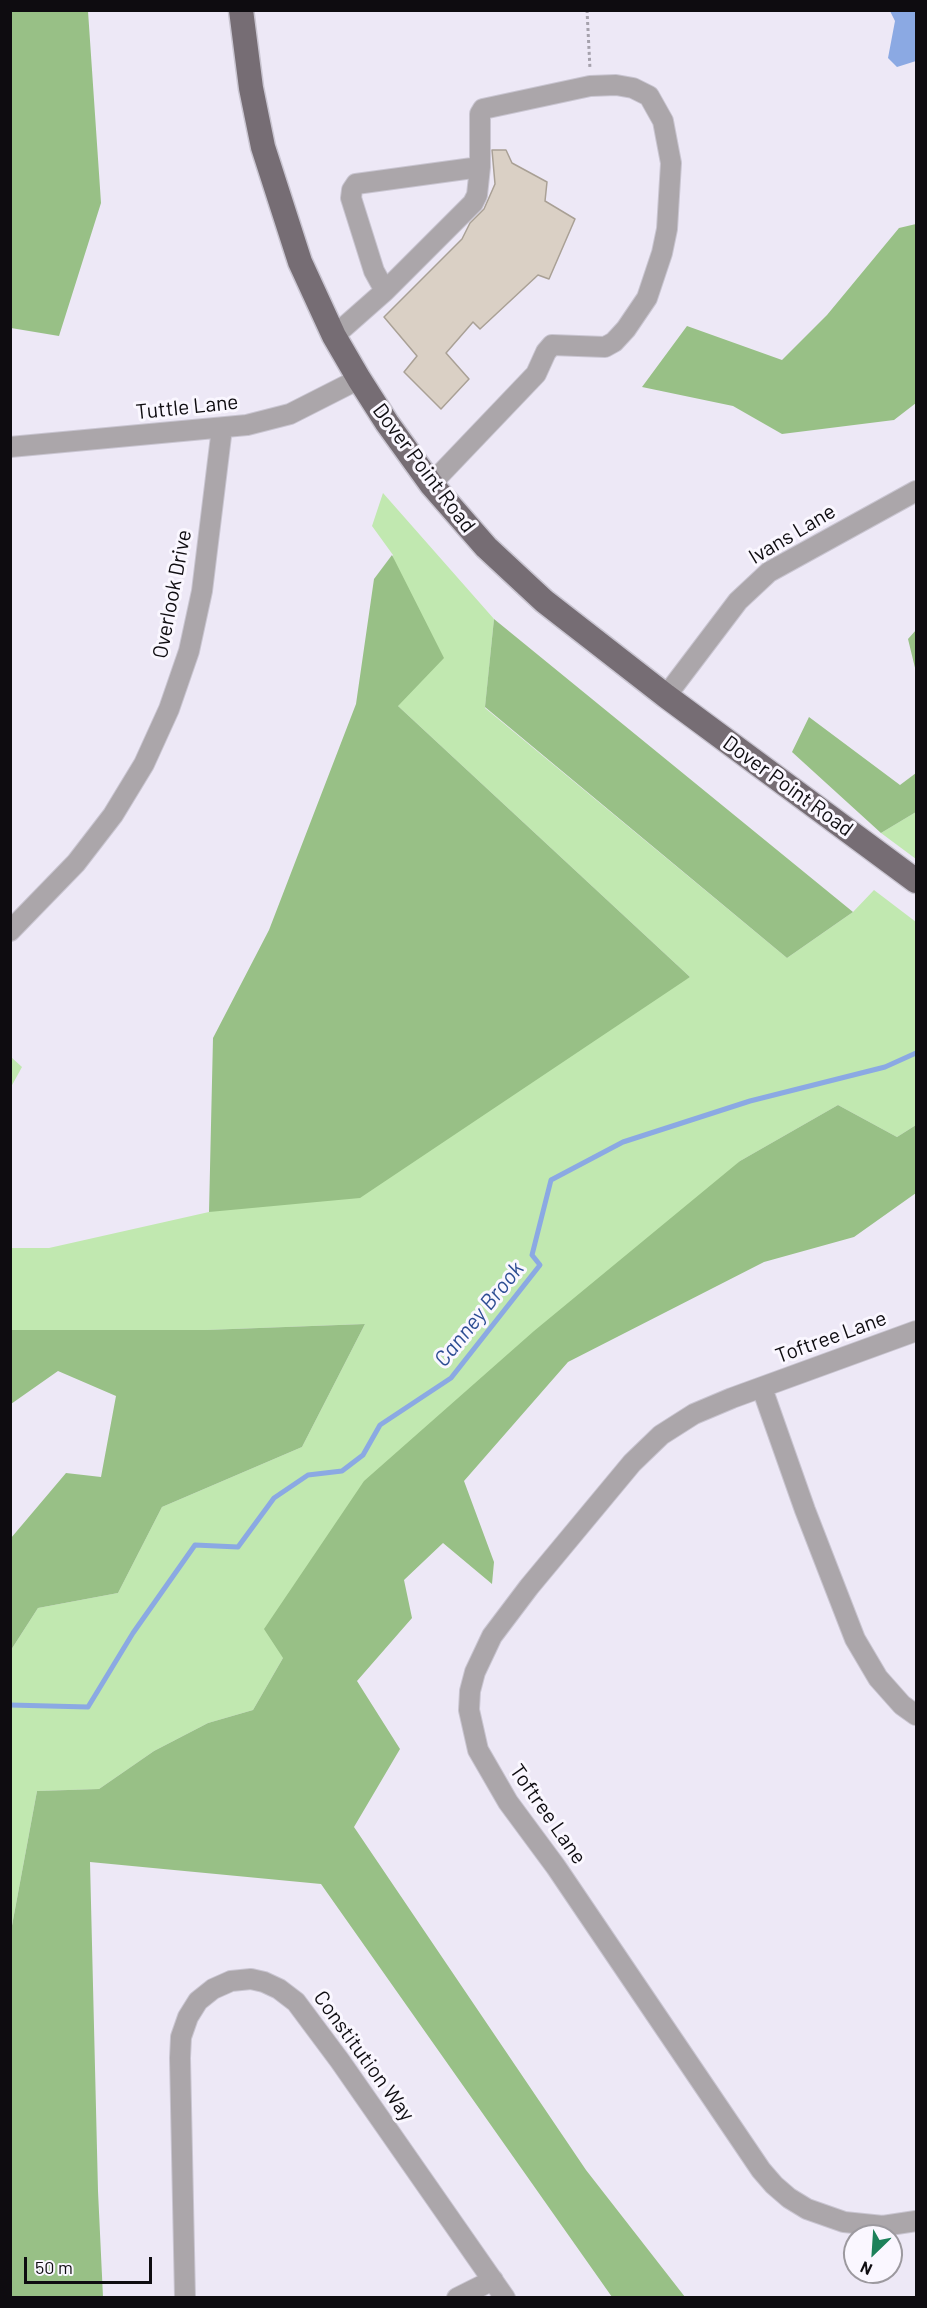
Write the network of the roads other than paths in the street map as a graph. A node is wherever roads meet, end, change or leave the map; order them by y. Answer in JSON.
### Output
{"nodes":[{"id":1,"x":241,"y":10,"type":"edge"},
{"id":2,"x":480,"y":167,"type":"junction"},
{"id":3,"x":385,"y":291,"type":"junction"},
{"id":4,"x":334,"y":336,"type":"junction"},
{"id":5,"x":359,"y":380,"type":"junction"},
{"id":6,"x":222,"y":428,"type":"junction"},
{"id":7,"x":10,"y":447,"type":"edge"},
{"id":8,"x":431,"y":484,"type":"junction"},
{"id":9,"x":916,"y":491,"type":"edge"},
{"id":10,"x":666,"y":696,"type":"junction"},
{"id":11,"x":916,"y":881,"type":"edge"},
{"id":12,"x":10,"y":931,"type":"edge"},
{"id":13,"x":916,"y":1331,"type":"edge"},
{"id":14,"x":762,"y":1388,"type":"junction"},
{"id":15,"x":916,"y":1715,"type":"edge"},
{"id":16,"x":916,"y":2221,"type":"edge"},
{"id":17,"x":493,"y":2280,"type":"junction"},
{"id":18,"x":185,"y":2298,"type":"edge"},
{"id":19,"x":457,"y":2298,"type":"edge"},
{"id":20,"x":505,"y":2298,"type":"edge"}],
"edges":[{"from":1,"to":4,"type":"main road","name":"Dover Point Road"},
{"from":2,"to":3,"type":"street"},
{"from":2,"to":3,"type":"street"},
{"from":2,"to":8,"type":"street"},
{"from":3,"to":4,"type":"street"},
{"from":4,"to":5,"type":"main road","name":"Dover Point Road"},
{"from":5,"to":6,"type":"street","name":"Tuttle Lane"},
{"from":5,"to":8,"type":"main road","name":"Dover Point Road"},
{"from":6,"to":7,"type":"street","name":"Tuttle Lane"},
{"from":6,"to":12,"type":"street","name":"Overlook Drive"},
{"from":8,"to":10,"type":"main road","name":"Dover Point Road"},
{"from":9,"to":10,"type":"street","name":"Ivans Lane"},
{"from":10,"to":11,"type":"main road","name":"Dover Point Road"},
{"from":13,"to":14,"type":"street","name":"Toftree Lane"},
{"from":14,"to":15,"type":"street","name":"Toftree Lane"},
{"from":14,"to":16,"type":"street","name":"Toftree Lane"},
{"from":17,"to":18,"type":"street","name":"Constitution Way"},
{"from":17,"to":19,"type":"street"},
{"from":17,"to":20,"type":"street","name":"Constitution Way"}]}
